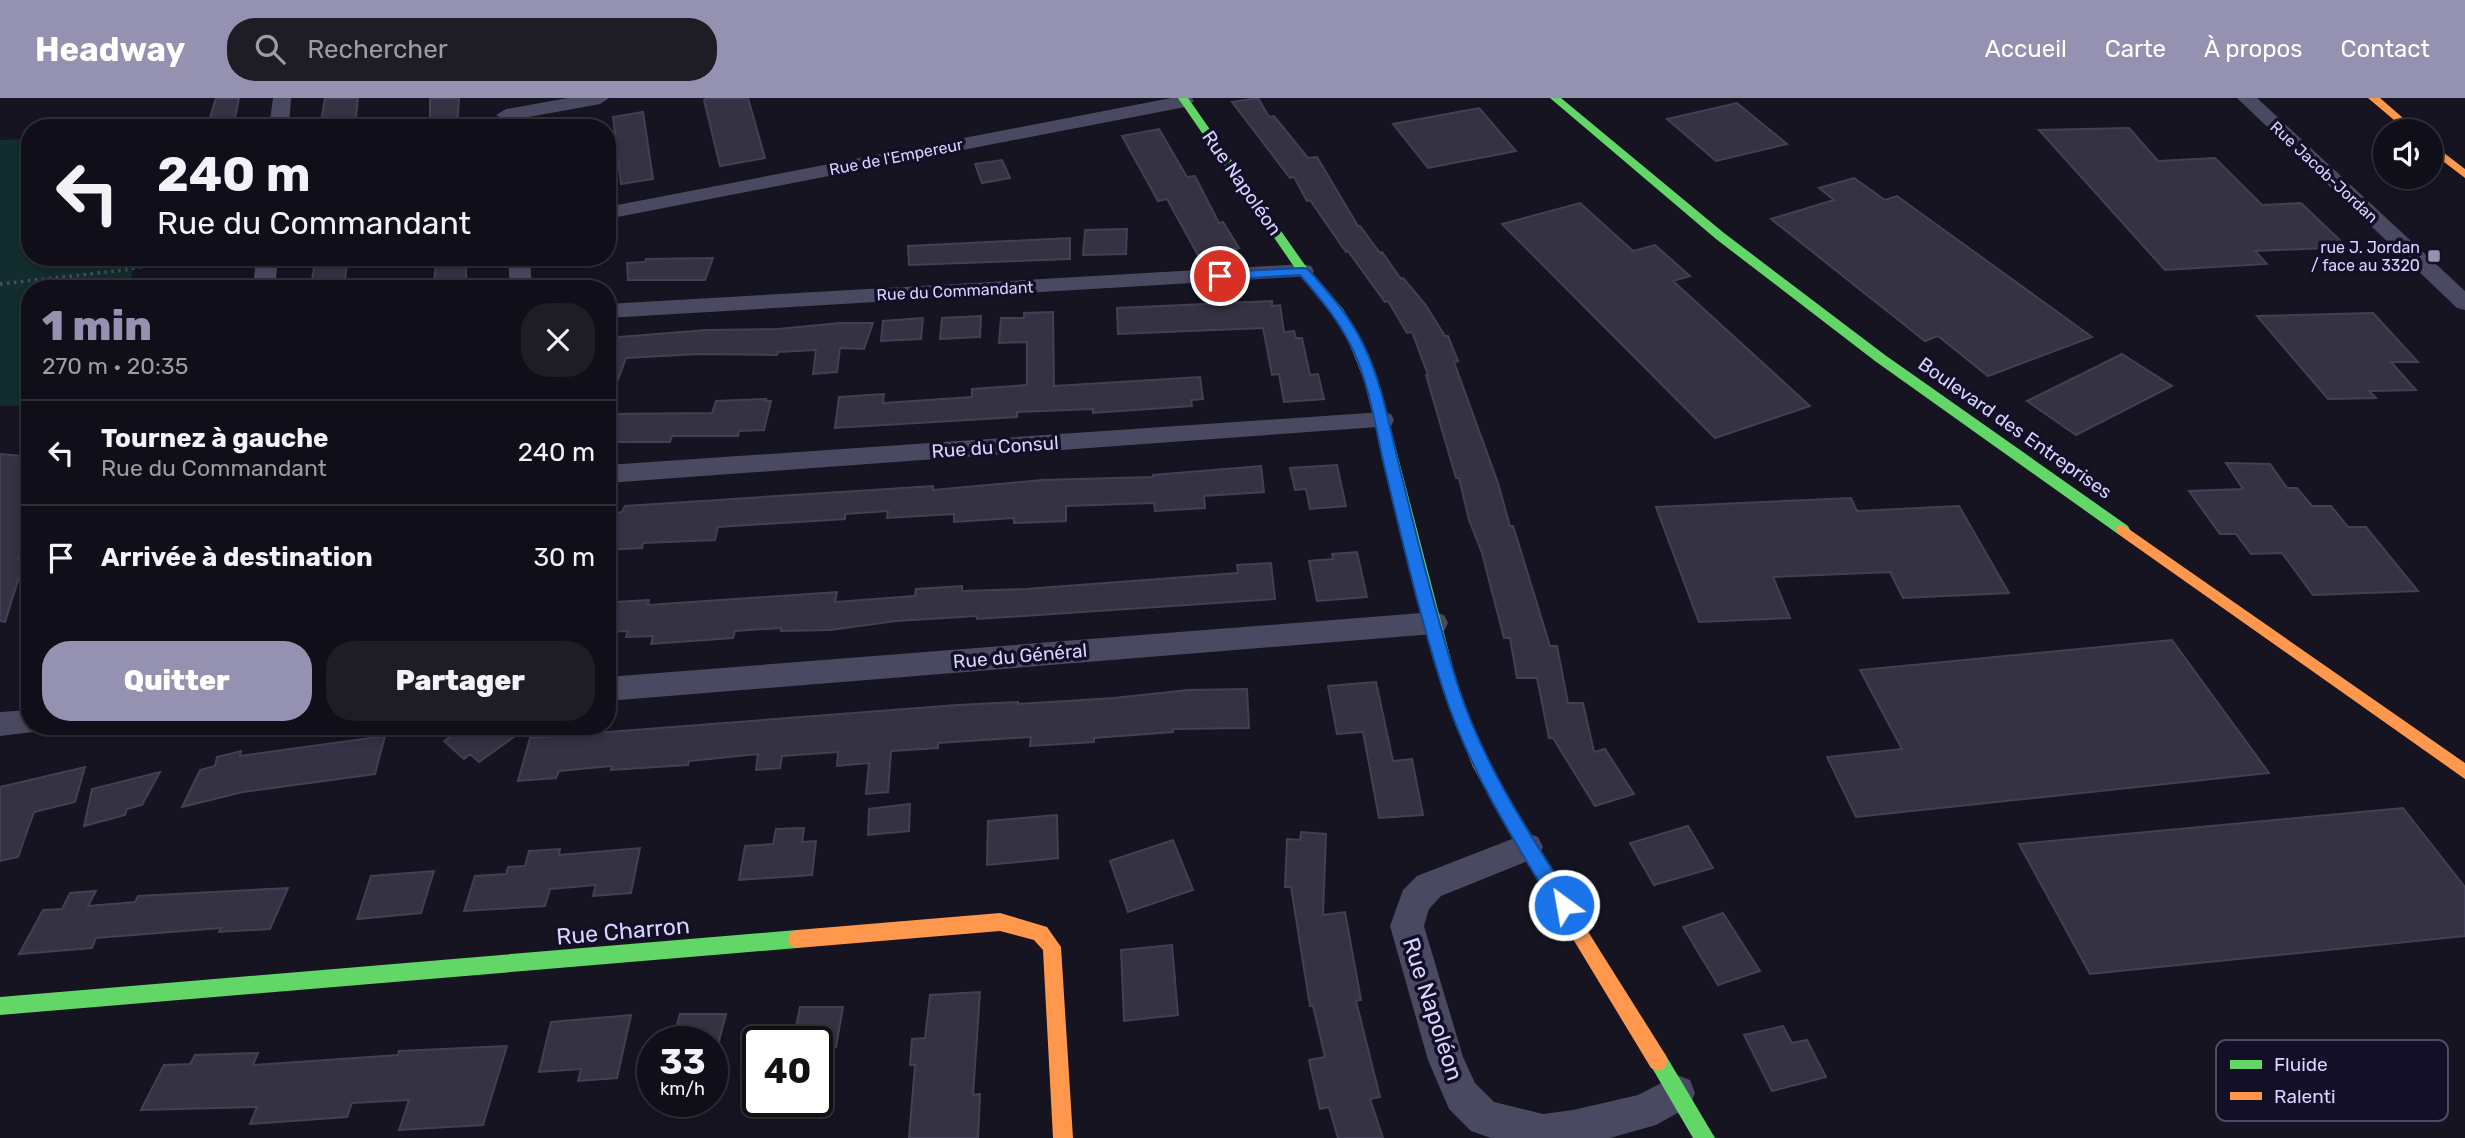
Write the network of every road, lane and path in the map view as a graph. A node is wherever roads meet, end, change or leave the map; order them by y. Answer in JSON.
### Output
{"nodes":[{"id":1,"x":282,"y":98,"type":"edge"},
{"id":2,"x":600,"y":98,"type":"edge"},
{"id":3,"x":1555,"y":98,"type":"edge"},
{"id":4,"x":2245,"y":98,"type":"edge"},
{"id":5,"x":2373,"y":98,"type":"edge"},
{"id":6,"x":1184,"y":99,"type":"edge"},
{"id":7,"x":506,"y":113,"type":"edge"},
{"id":8,"x":280,"y":119,"type":"edge"},
{"id":9,"x":2398,"y":119,"type":"edge"},
{"id":10,"x":2443,"y":156,"type":"edge"},
{"id":11,"x":2465,"y":175,"type":"edge"},
{"id":12,"x":616,"y":211,"type":"edge"},
{"id":13,"x":146,"y":266,"type":"edge"},
{"id":14,"x":1303,"y":271,"type":"junction"},
{"id":15,"x":36,"y":280,"type":"edge"},
{"id":16,"x":21,"y":282,"type":"edge"},
{"id":17,"x":0,"y":284,"type":"edge"},
{"id":18,"x":2465,"y":303,"type":"edge"},
{"id":19,"x":616,"y":310,"type":"edge"},
{"id":20,"x":1382,"y":421,"type":"junction"},
{"id":21,"x":616,"y":473,"type":"edge"},
{"id":22,"x":1434,"y":623,"type":"junction"},
{"id":23,"x":616,"y":688,"type":"edge"},
{"id":24,"x":21,"y":723,"type":"edge"},
{"id":25,"x":0,"y":724,"type":"edge"},
{"id":26,"x":2465,"y":772,"type":"edge"},
{"id":27,"x":1527,"y":848,"type":"junction"},
{"id":28,"x":0,"y":1006,"type":"edge"},
{"id":29,"x":1677,"y":1093,"type":"junction"},
{"id":30,"x":1063,"y":1138,"type":"edge"},
{"id":31,"x":1705,"y":1138,"type":"edge"}],
"edges":[{"from":1,"to":8,"type":"street"},
{"from":2,"to":7,"type":"street"},
{"from":3,"to":26,"type":"main road","name":"Boulevard des Entreprises"},
{"from":4,"to":18,"type":"street","name":"Rue Jacob-Jordan"},
{"from":5,"to":9,"type":"main road"},
{"from":6,"to":12,"type":"street","name":"Rue de l'Empereur"},
{"from":6,"to":14,"type":"main road","name":"Rue Napoléon"},
{"from":10,"to":11,"type":"main road"},
{"from":13,"to":15,"type":"path"},
{"from":14,"to":19,"type":"street","name":"Rue du Commandant"},
{"from":14,"to":20,"type":"main road","name":"Rue Napoléon"},
{"from":16,"to":17,"type":"path"},
{"from":20,"to":21,"type":"street","name":"Rue du Consul"},
{"from":20,"to":22,"type":"main road","name":"Rue Napoléon"},
{"from":22,"to":23,"type":"street","name":"Rue du Général"},
{"from":22,"to":27,"type":"main road","name":"Rue Napoléon"},
{"from":24,"to":25,"type":"street"},
{"from":27,"to":29,"type":"main road","name":"Rue Napoléon"},
{"from":27,"to":29,"type":"street","name":"Rue Napoléon"},
{"from":28,"to":30,"type":"main road","name":"Rue Charron"},
{"from":29,"to":31,"type":"main road","name":"Rue Napoléon"}]}
